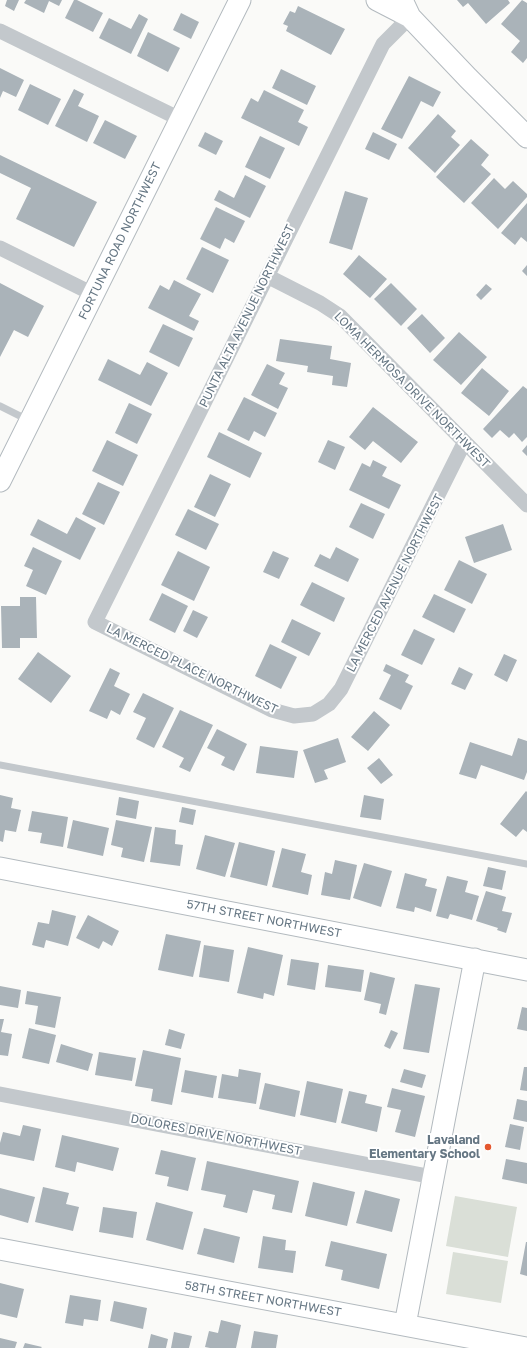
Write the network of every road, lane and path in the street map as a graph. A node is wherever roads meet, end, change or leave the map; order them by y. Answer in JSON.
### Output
{"nodes":[{"id":1,"x":240,"y":0,"type":"edge"},
{"id":2,"x":377,"y":0,"type":"edge"},
{"id":3,"x":406,"y":8,"type":"edge"},
{"id":4,"x":0,"y":30,"type":"edge"},
{"id":5,"x":180,"y":120,"type":"junction"},
{"id":6,"x":527,"y":137,"type":"edge"},
{"id":7,"x":0,"y":248,"type":"edge"},
{"id":8,"x":267,"y":276,"type":"junction"},
{"id":9,"x":93,"y":294,"type":"junction"},
{"id":10,"x":0,"y":406,"type":"edge"},
{"id":11,"x":30,"y":421,"type":"junction"},
{"id":12,"x":464,"y":443,"type":"junction"},
{"id":13,"x":0,"y":482,"type":"edge"},
{"id":14,"x":527,"y":505,"type":"edge"},
{"id":15,"x":95,"y":622,"type":"joint"},
{"id":16,"x":312,"y":714,"type":"joint"},
{"id":17,"x":0,"y":765,"type":"edge"},
{"id":18,"x":527,"y":864,"type":"edge"},
{"id":19,"x":0,"y":868,"type":"edge"},
{"id":20,"x":475,"y":959,"type":"junction"},
{"id":21,"x":527,"y":970,"type":"edge"},
{"id":22,"x":0,"y":1094,"type":"edge"},
{"id":23,"x":433,"y":1177,"type":"junction"},
{"id":24,"x":0,"y":1249,"type":"edge"},
{"id":25,"x":405,"y":1325,"type":"junction"},
{"id":26,"x":526,"y":1348,"type":"edge"}],
"edges":[{"from":1,"to":5,"type":"street","name":"FORTUNA ROAD NORTHWEST"},
{"from":2,"to":3,"type":"street"},
{"from":3,"to":6,"type":"street"},
{"from":3,"to":8,"type":"street","name":"PUNTA ALTA AVENUE NORTHWEST"},
{"from":4,"to":5,"type":"street"},
{"from":5,"to":9,"type":"street","name":"FORTUNA ROAD NORTHWEST"},
{"from":7,"to":9,"type":"street"},
{"from":8,"to":12,"type":"street","name":"LOMA HERMOSA DRIVE NORTHWEST"},
{"from":8,"to":15,"type":"street","name":"PUNTA ALTA AVENUE NORTHWEST"},
{"from":9,"to":11,"type":"street","name":"FORTUNA ROAD NORTHWEST"},
{"from":10,"to":11,"type":"lane"},
{"from":11,"to":13,"type":"street","name":"FORTUNA ROAD NORTHWEST"},
{"from":12,"to":14,"type":"street","name":"LOMA HERMOSA DRIVE NORTHWEST"},
{"from":12,"to":16,"type":"street","name":"LA MERCED AVENUE NORTHWEST"},
{"from":15,"to":16,"type":"street","name":"LA MERCED PLACE NORTHWEST"},
{"from":17,"to":18,"type":"lane"},
{"from":19,"to":20,"type":"street","name":"57TH STREET NORTHWEST"},
{"from":20,"to":21,"type":"street","name":"57TH STREET NORTHWEST"},
{"from":20,"to":23,"type":"street"},
{"from":22,"to":23,"type":"street","name":"DOLORES DRIVE NORTHWEST"},
{"from":23,"to":25,"type":"street"},
{"from":24,"to":25,"type":"street","name":"58TH STREET NORTHWEST"},
{"from":25,"to":26,"type":"street","name":"58TH STREET NORTHWEST"}]}
